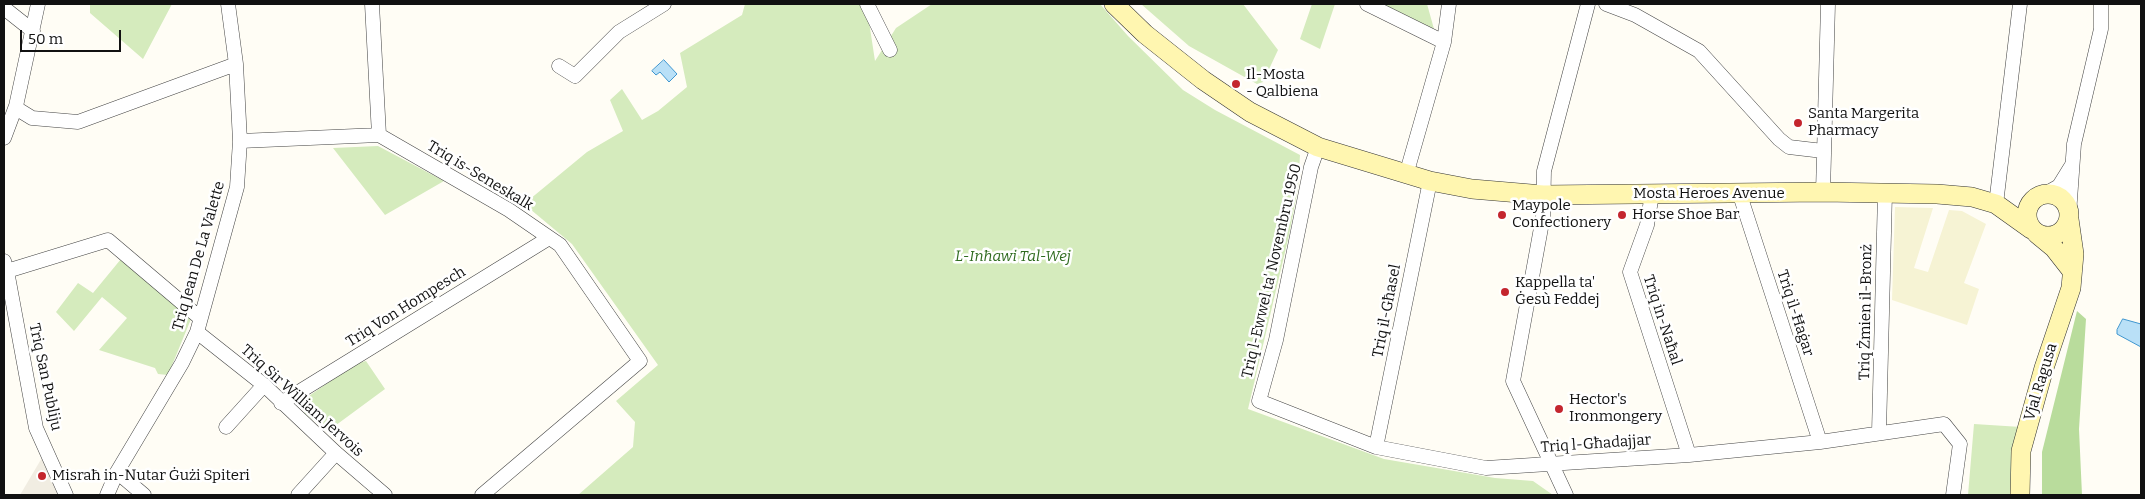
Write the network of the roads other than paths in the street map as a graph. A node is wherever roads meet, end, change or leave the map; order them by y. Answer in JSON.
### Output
{"nodes":[{"id":1,"x":38,"y":4,"type":"edge"},
{"id":2,"x":228,"y":4,"type":"edge"},
{"id":3,"x":372,"y":4,"type":"edge"},
{"id":4,"x":664,"y":4,"type":"edge"},
{"id":5,"x":867,"y":4,"type":"edge"},
{"id":6,"x":1114,"y":4,"type":"edge"},
{"id":7,"x":1367,"y":4,"type":"edge"},
{"id":8,"x":1448,"y":4,"type":"edge"},
{"id":9,"x":1588,"y":4,"type":"edge"},
{"id":10,"x":1606,"y":4,"type":"edge"},
{"id":11,"x":1828,"y":4,"type":"edge"},
{"id":12,"x":2020,"y":4,"type":"edge"},
{"id":13,"x":2100,"y":4,"type":"edge"},
{"id":14,"x":4,"y":8,"type":"edge"},
{"id":15,"x":1636,"y":9,"type":"edge"},
{"id":16,"x":33,"y":31,"type":"junction"},
{"id":17,"x":1444,"y":42,"type":"junction"},
{"id":18,"x":890,"y":50,"type":"dead end"},
{"id":19,"x":236,"y":64,"type":"junction"},
{"id":20,"x":559,"y":66,"type":"dead end"},
{"id":21,"x":16,"y":106,"type":"junction"},
{"id":22,"x":380,"y":136,"type":"junction"},
{"id":23,"x":4,"y":138,"type":"edge"},
{"id":24,"x":240,"y":141,"type":"junction"},
{"id":25,"x":1318,"y":148,"type":"junction"},
{"id":26,"x":1823,"y":151,"type":"junction"},
{"id":27,"x":2073,"y":162,"type":"junction"},
{"id":28,"x":1406,"y":175,"type":"junction"},
{"id":29,"x":1430,"y":181,"type":"junction"},
{"id":30,"x":1823,"y":192,"type":"junction"},
{"id":31,"x":1652,"y":194,"type":"junction"},
{"id":32,"x":1740,"y":194,"type":"junction"},
{"id":33,"x":1885,"y":194,"type":"junction"},
{"id":34,"x":1543,"y":195,"type":"junction"},
{"id":35,"x":2040,"y":196,"type":"junction"},
{"id":36,"x":1996,"y":204,"type":"junction"},
{"id":37,"x":2069,"y":216,"type":"junction"},
{"id":38,"x":2034,"y":232,"type":"junction"},
{"id":39,"x":549,"y":238,"type":"junction"},
{"id":40,"x":6,"y":266,"type":"edge"},
{"id":41,"x":2072,"y":271,"type":"junction"},
{"id":42,"x":199,"y":325,"type":"junction"},
{"id":43,"x":264,"y":385,"type":"junction"},
{"id":44,"x":1259,"y":401,"type":"joint"},
{"id":45,"x":281,"y":403,"type":"junction"},
{"id":46,"x":226,"y":426,"type":"dead end"},
{"id":47,"x":1879,"y":432,"type":"junction"},
{"id":48,"x":1820,"y":442,"type":"junction"},
{"id":49,"x":1376,"y":448,"type":"junction"},
{"id":50,"x":336,"y":453,"type":"junction"},
{"id":51,"x":1689,"y":455,"type":"junction"},
{"id":52,"x":1551,"y":463,"type":"junction"},
{"id":53,"x":117,"y":472,"type":"junction"},
{"id":54,"x":66,"y":495,"type":"edge"},
{"id":55,"x":107,"y":495,"type":"edge"},
{"id":56,"x":144,"y":495,"type":"edge"},
{"id":57,"x":298,"y":495,"type":"edge"},
{"id":58,"x":385,"y":495,"type":"edge"},
{"id":59,"x":482,"y":495,"type":"edge"},
{"id":60,"x":1566,"y":495,"type":"edge"},
{"id":61,"x":1953,"y":495,"type":"edge"},
{"id":62,"x":2020,"y":495,"type":"edge"}],
"edges":[{"from":1,"to":16,"type":"street"},
{"from":2,"to":19,"type":"street","name":"Triq Jean De La Valette"},
{"from":3,"to":22,"type":"street"},
{"from":4,"to":20,"type":"street"},
{"from":5,"to":18,"type":"street"},
{"from":6,"to":25,"type":"street","name":"Mosta Heroes Avenue"},
{"from":7,"to":17,"type":"street"},
{"from":8,"to":17,"type":"street"},
{"from":9,"to":34,"type":"street"},
{"from":10,"to":15,"type":"street"},
{"from":11,"to":26,"type":"street"},
{"from":12,"to":36,"type":"street"},
{"from":13,"to":27,"type":"street","name":"Vjal Ragusa"},
{"from":14,"to":16,"type":"street"},
{"from":15,"to":26,"type":"street"},
{"from":16,"to":21,"type":"street"},
{"from":17,"to":28,"type":"street"},
{"from":19,"to":21,"type":"street"},
{"from":19,"to":24,"type":"street","name":"Triq Jean De La Valette"},
{"from":21,"to":23,"type":"street"},
{"from":22,"to":24,"type":"street"},
{"from":22,"to":39,"type":"street","name":"Triq is-Seneskalk"},
{"from":24,"to":42,"type":"street","name":"Triq Jean De La Valette"},
{"from":25,"to":28,"type":"street","name":"Mosta Heroes Avenue"},
{"from":25,"to":44,"type":"street","name":"Triq l-Ewwel ta' Novembru 1950"},
{"from":26,"to":30,"type":"street"},
{"from":27,"to":35,"type":"street","name":"Vjal Ragusa"},
{"from":27,"to":37,"type":"street","name":"Vjal Ragusa"},
{"from":28,"to":29,"type":"street","name":"Mosta Heroes Avenue"},
{"from":29,"to":34,"type":"street","name":"Mosta Heroes Avenue"},
{"from":29,"to":49,"type":"street","name":"Triq il-Għasel"},
{"from":30,"to":32,"type":"street","name":"Mosta Heroes Avenue"},
{"from":30,"to":33,"type":"street","name":"Mosta Heroes Avenue"},
{"from":31,"to":32,"type":"street","name":"Mosta Heroes Avenue"},
{"from":31,"to":34,"type":"street","name":"Mosta Heroes Avenue"},
{"from":31,"to":51,"type":"street","name":"Triq in-Naħal"},
{"from":32,"to":48,"type":"street","name":"Triq il-Ħaġar"},
{"from":33,"to":36,"type":"street","name":"Mosta Heroes Avenue"},
{"from":33,"to":47,"type":"street","name":"Triq Żmien il-Bronż"},
{"from":34,"to":52,"type":"street"},
{"from":35,"to":36,"type":"street","name":"Mosta Heroes Avenue"},
{"from":35,"to":37,"type":"street"},
{"from":35,"to":38,"type":"street"},
{"from":36,"to":38,"type":"street","name":"Mosta Heroes Avenue"},
{"from":37,"to":38,"type":"street"},
{"from":37,"to":41,"type":"street","name":"Vjal Ragusa"},
{"from":38,"to":41,"type":"street"},
{"from":39,"to":45,"type":"street","name":"Triq Von Hompesch"},
{"from":39,"to":59,"type":"street","name":"Triq is-Seneskalk"},
{"from":40,"to":42,"type":"street","name":"Triq Sir William Jervois"},
{"from":40,"to":54,"type":"street","name":"Triq San Publiju"},
{"from":41,"to":62,"type":"street","name":"Vjal Ragusa"},
{"from":42,"to":43,"type":"street","name":"Triq Sir William Jervois"},
{"from":42,"to":53,"type":"street","name":"Triq Jean De La Valette"},
{"from":43,"to":45,"type":"street","name":"Triq Sir William Jervois"},
{"from":43,"to":46,"type":"street"},
{"from":44,"to":49,"type":"street","name":"Triq l-Għadajjar"},
{"from":45,"to":50,"type":"street","name":"Triq Sir William Jervois"},
{"from":47,"to":48,"type":"street","name":"Triq l-Għadajjar"},
{"from":47,"to":61,"type":"street","name":"Triq l-Għadajjar"},
{"from":48,"to":51,"type":"street","name":"Triq l-Għadajjar"},
{"from":49,"to":52,"type":"street","name":"Triq l-Għadajjar"},
{"from":50,"to":57,"type":"street"},
{"from":50,"to":58,"type":"street","name":"Triq Sir William Jervois"},
{"from":51,"to":52,"type":"street","name":"Triq l-Għadajjar"},
{"from":52,"to":60,"type":"street"},
{"from":53,"to":55,"type":"street","name":"Triq Jean De La Valette"},
{"from":53,"to":56,"type":"street"}]}
